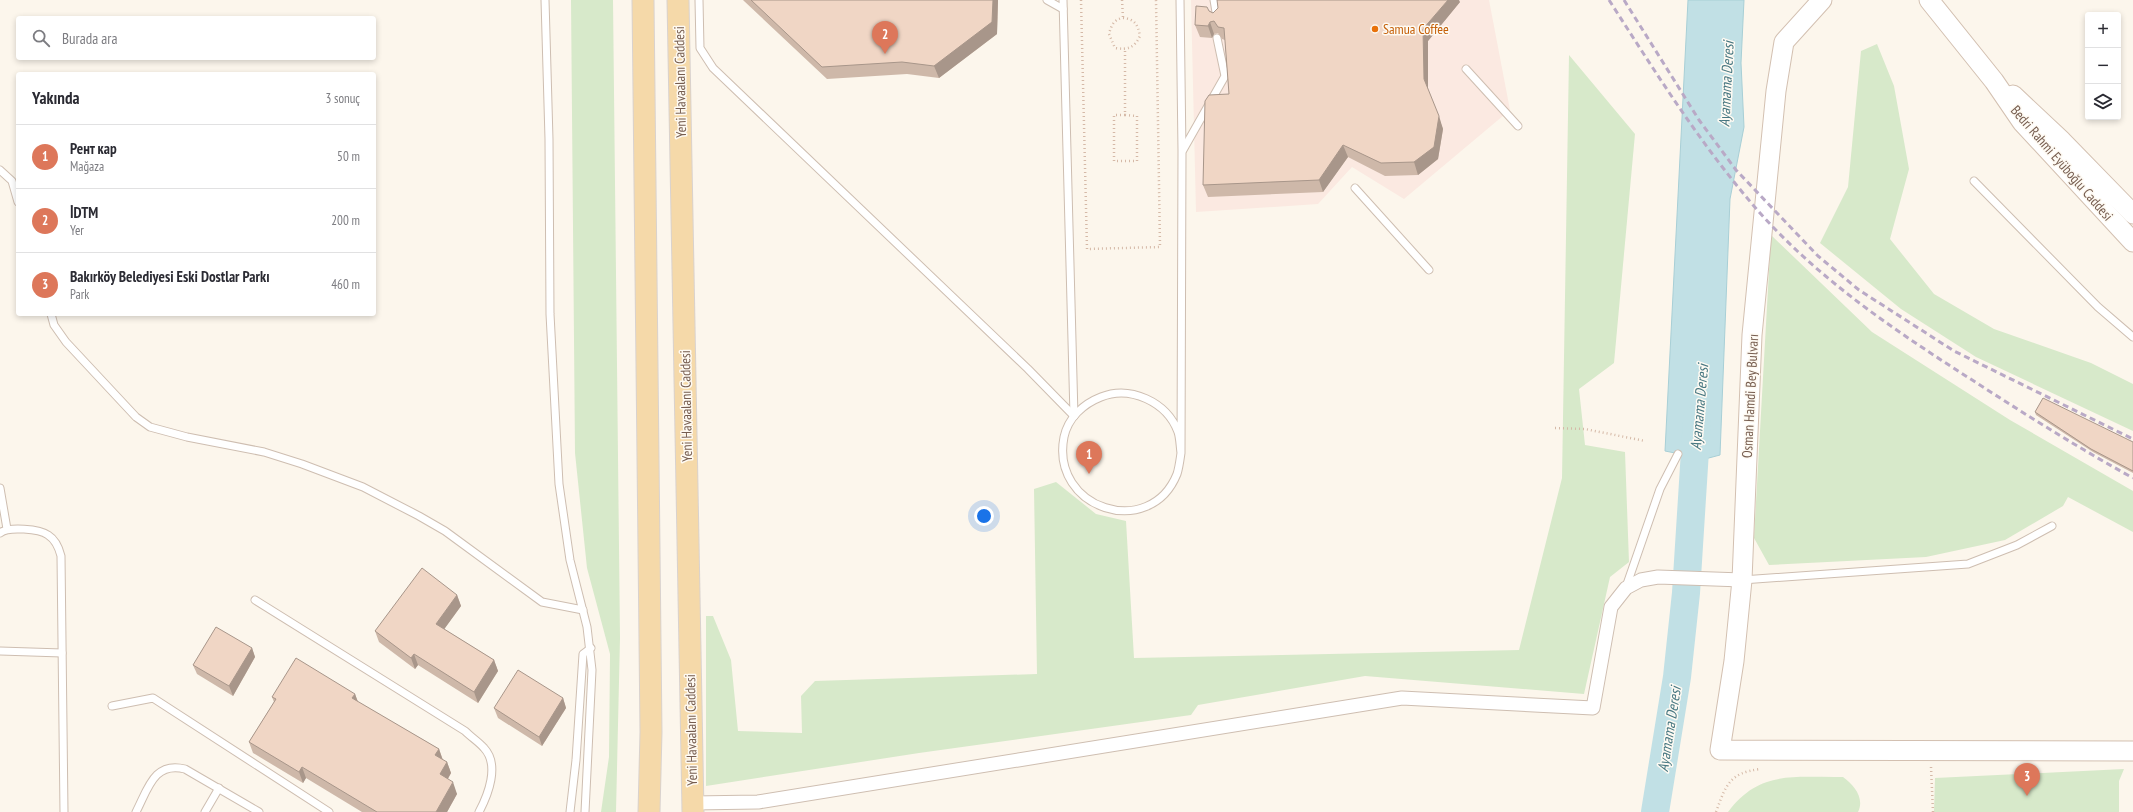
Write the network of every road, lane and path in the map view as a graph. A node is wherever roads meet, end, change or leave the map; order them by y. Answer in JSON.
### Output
{"nodes":[{"id":1,"x":545,"y":0,"type":"edge"},
{"id":2,"x":643,"y":0,"type":"edge"},
{"id":3,"x":678,"y":0,"type":"edge"},
{"id":4,"x":699,"y":0,"type":"edge"},
{"id":5,"x":1047,"y":0,"type":"edge"},
{"id":6,"x":1063,"y":0,"type":"edge"},
{"id":7,"x":1081,"y":0,"type":"edge"},
{"id":8,"x":1122,"y":0,"type":"edge"},
{"id":9,"x":1156,"y":0,"type":"edge"},
{"id":10,"x":1180,"y":0,"type":"edge"},
{"id":11,"x":1214,"y":0,"type":"edge"},
{"id":12,"x":1822,"y":0,"type":"edge"},
{"id":13,"x":1929,"y":0,"type":"edge"},
{"id":14,"x":1063,"y":9,"type":"junction"},
{"id":15,"x":1123,"y":18,"type":"junction"},
{"id":16,"x":1217,"y":20,"type":"edge"},
{"id":17,"x":1217,"y":38,"type":"edge"},
{"id":18,"x":1125,"y":50,"type":"junction"},
{"id":19,"x":1466,"y":69,"type":"dead end"},
{"id":20,"x":1994,"y":81,"type":"junction"},
{"id":21,"x":1125,"y":115,"type":"junction"},
{"id":22,"x":1518,"y":126,"type":"dead end"},
{"id":23,"x":1182,"y":151,"type":"junction"},
{"id":24,"x":0,"y":170,"type":"edge"},
{"id":25,"x":1974,"y":181,"type":"dead end"},
{"id":26,"x":1355,"y":188,"type":"dead end"},
{"id":27,"x":16,"y":195,"type":"edge"},
{"id":28,"x":2133,"y":214,"type":"edge"},
{"id":29,"x":2133,"y":242,"type":"edge"},
{"id":30,"x":1429,"y":270,"type":"dead end"},
{"id":31,"x":52,"y":316,"type":"edge"},
{"id":32,"x":2133,"y":337,"type":"edge"},
{"id":33,"x":1074,"y":416,"type":"junction"},
{"id":34,"x":1555,"y":428,"type":"dead end"},
{"id":35,"x":1645,"y":441,"type":"dead end"},
{"id":36,"x":1181,"y":453,"type":"junction"},
{"id":37,"x":1678,"y":454,"type":"dead end"},
{"id":38,"x":0,"y":488,"type":"edge"},
{"id":39,"x":2052,"y":526,"type":"dead end"},
{"id":40,"x":7,"y":529,"type":"junction"},
{"id":41,"x":0,"y":533,"type":"edge"},
{"id":42,"x":1734,"y":580,"type":"junction"},
{"id":43,"x":1626,"y":588,"type":"junction"},
{"id":44,"x":255,"y":600,"type":"dead end"},
{"id":45,"x":583,"y":610,"type":"junction"},
{"id":46,"x":591,"y":648,"type":"junction"},
{"id":47,"x":0,"y":651,"type":"edge"},
{"id":48,"x":62,"y":653,"type":"junction"},
{"id":49,"x":112,"y":706,"type":"dead end"},
{"id":50,"x":651,"y":732,"type":"junction"},
{"id":51,"x":2133,"y":751,"type":"edge"},
{"id":52,"x":1931,"y":766,"type":"dead end"},
{"id":53,"x":1726,"y":787,"type":"dead end"},
{"id":54,"x":219,"y":788,"type":"junction"},
{"id":55,"x":693,"y":808,"type":"edge"},
{"id":56,"x":64,"y":812,"type":"edge"},
{"id":57,"x":136,"y":812,"type":"edge"},
{"id":58,"x":205,"y":812,"type":"edge"},
{"id":59,"x":259,"y":812,"type":"edge"},
{"id":60,"x":329,"y":812,"type":"edge"},
{"id":61,"x":479,"y":812,"type":"edge"},
{"id":62,"x":570,"y":812,"type":"edge"},
{"id":63,"x":585,"y":812,"type":"edge"},
{"id":64,"x":639,"y":812,"type":"edge"},
{"id":65,"x":649,"y":812,"type":"edge"},
{"id":66,"x":1716,"y":812,"type":"edge"},
{"id":67,"x":1933,"y":812,"type":"edge"}],
"edges":[{"from":1,"to":45,"type":"lane"},
{"from":2,"to":50,"type":"main road"},
{"from":3,"to":55,"type":"main road","name":"Yeni Havaalanı Caddesi"},
{"from":4,"to":33,"type":"lane"},
{"from":5,"to":14,"type":"lane"},
{"from":6,"to":14,"type":"lane"},
{"from":7,"to":9,"type":"path"},
{"from":8,"to":15,"type":"path"},
{"from":10,"to":23,"type":"lane"},
{"from":11,"to":16,"type":"lane"},
{"from":12,"to":42,"type":"street","name":"Osman Hamdi Bey Bulvarı"},
{"from":13,"to":20,"type":"street","name":"Bedri Rahmi Eyüboğlu Caddesi"},
{"from":14,"to":33,"type":"lane"},
{"from":15,"to":18,"type":"path"},
{"from":15,"to":18,"type":"path"},
{"from":17,"to":23,"type":"lane"},
{"from":18,"to":21,"type":"path"},
{"from":19,"to":22,"type":"lane"},
{"from":20,"to":28,"type":"street","name":"Bedri Rahmi Eyüboğlu Caddesi"},
{"from":20,"to":29,"type":"street","name":"Bedri Rahmi Eyüboğlu Caddesi"},
{"from":21,"to":21,"type":"path"},
{"from":23,"to":36,"type":"lane"},
{"from":24,"to":27,"type":"lane"},
{"from":25,"to":32,"type":"lane"},
{"from":26,"to":30,"type":"lane"},
{"from":31,"to":45,"type":"lane"},
{"from":33,"to":36,"type":"lane"},
{"from":33,"to":36,"type":"lane"},
{"from":34,"to":35,"type":"path"},
{"from":37,"to":43,"type":"lane"},
{"from":38,"to":40,"type":"lane"},
{"from":39,"to":42,"type":"lane"},
{"from":40,"to":41,"type":"lane"},
{"from":40,"to":48,"type":"lane"},
{"from":42,"to":43,"type":"street"},
{"from":42,"to":51,"type":"street","name":"Osman Hamdi Bey Bulvarı"},
{"from":43,"to":55,"type":"street"},
{"from":44,"to":61,"type":"lane"},
{"from":45,"to":46,"type":"lane"},
{"from":46,"to":62,"type":"lane"},
{"from":46,"to":63,"type":"lane"},
{"from":47,"to":48,"type":"lane"},
{"from":48,"to":56,"type":"lane"},
{"from":49,"to":60,"type":"lane"},
{"from":50,"to":64,"type":"main road"},
{"from":50,"to":65,"type":"main road"},
{"from":52,"to":67,"type":"path"},
{"from":53,"to":66,"type":"path"},
{"from":54,"to":57,"type":"lane"},
{"from":54,"to":58,"type":"lane"},
{"from":54,"to":59,"type":"lane"}]}
